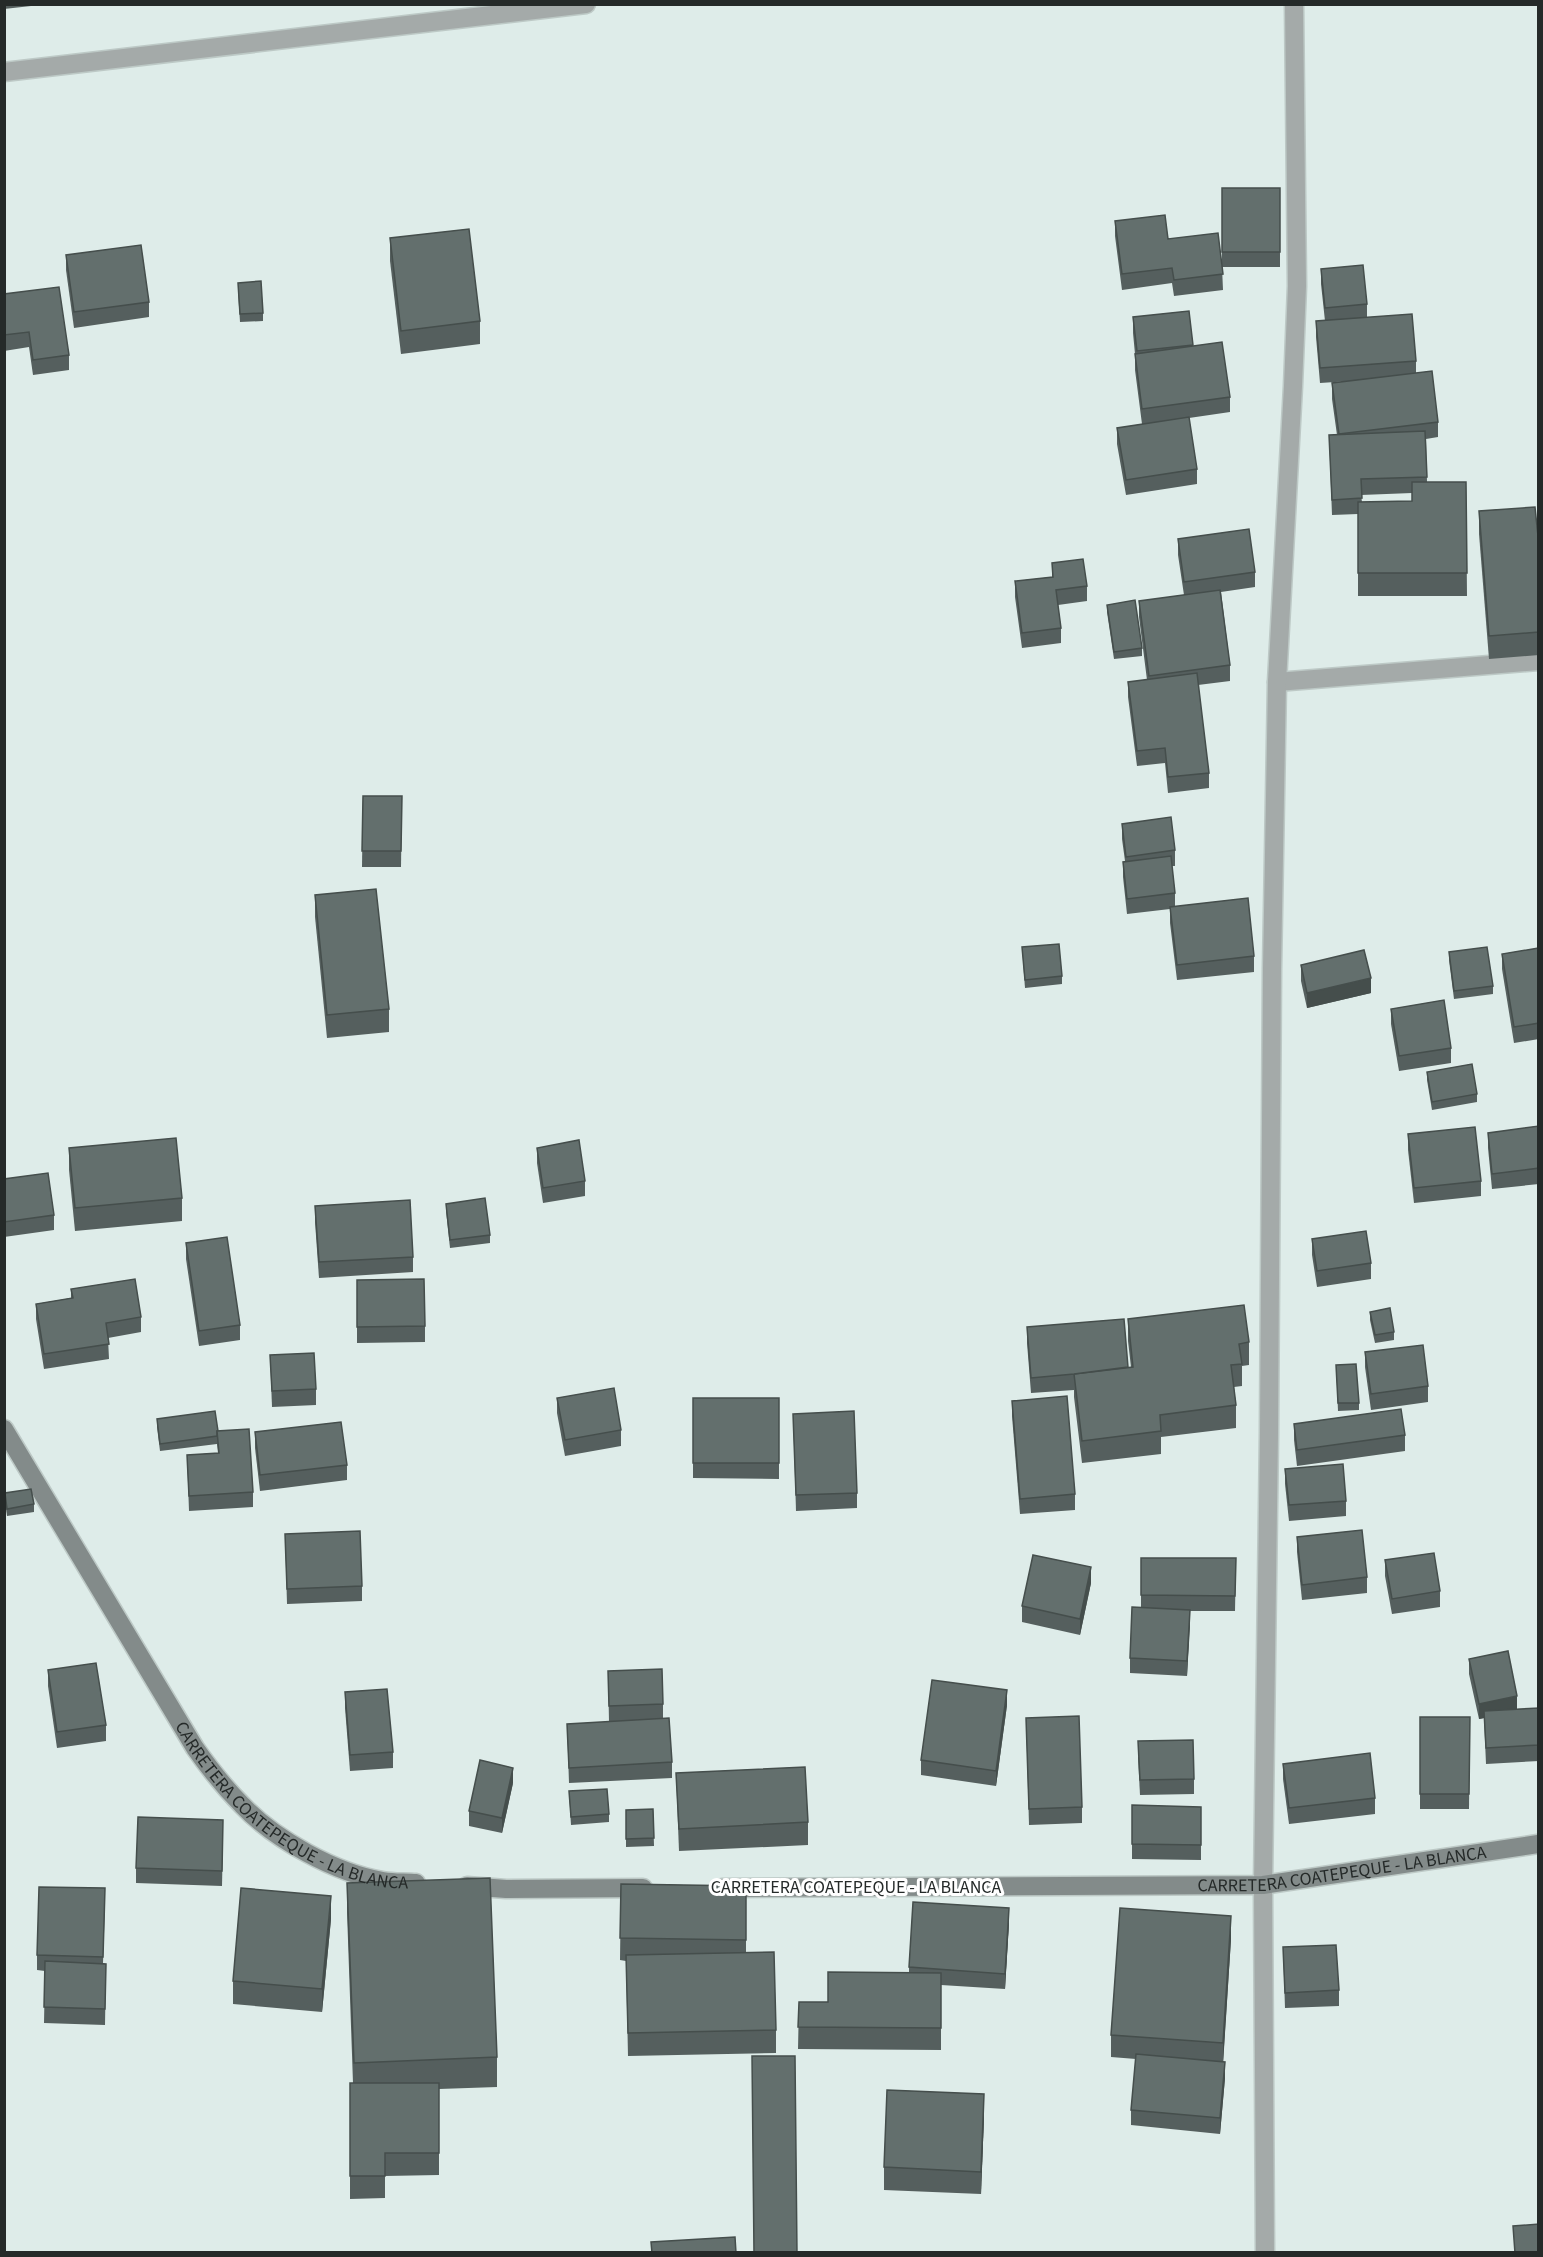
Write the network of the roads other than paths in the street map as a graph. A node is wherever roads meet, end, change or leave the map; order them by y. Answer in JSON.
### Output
{"nodes":[{"id":1,"x":586,"y":4,"type":"edge"},
{"id":2,"x":1294,"y":4,"type":"edge"},
{"id":3,"x":4,"y":72,"type":"edge"},
{"id":4,"x":1539,"y":661,"type":"edge"},
{"id":5,"x":1277,"y":682,"type":"junction"},
{"id":6,"x":4,"y":1429,"type":"edge"},
{"id":7,"x":1539,"y":1844,"type":"edge"},
{"id":8,"x":1263,"y":1885,"type":"junction"},
{"id":9,"x":660,"y":1888,"type":"edge"},
{"id":10,"x":707,"y":1888,"type":"edge"},
{"id":11,"x":1265,"y":2253,"type":"edge"}],
"edges":[{"from":1,"to":3,"type":"street"},
{"from":2,"to":5,"type":"street"},
{"from":4,"to":5,"type":"street"},
{"from":5,"to":8,"type":"street"},
{"from":6,"to":9,"type":"main road","name":"CARRETERA COATEPEQUE - LA BLANCA"},
{"from":7,"to":8,"type":"main road","name":"CARRETERA COATEPEQUE - LA BLANCA"},
{"from":8,"to":10,"type":"main road","name":"CARRETERA COATEPEQUE - LA BLANCA"},
{"from":8,"to":11,"type":"street"}]}
